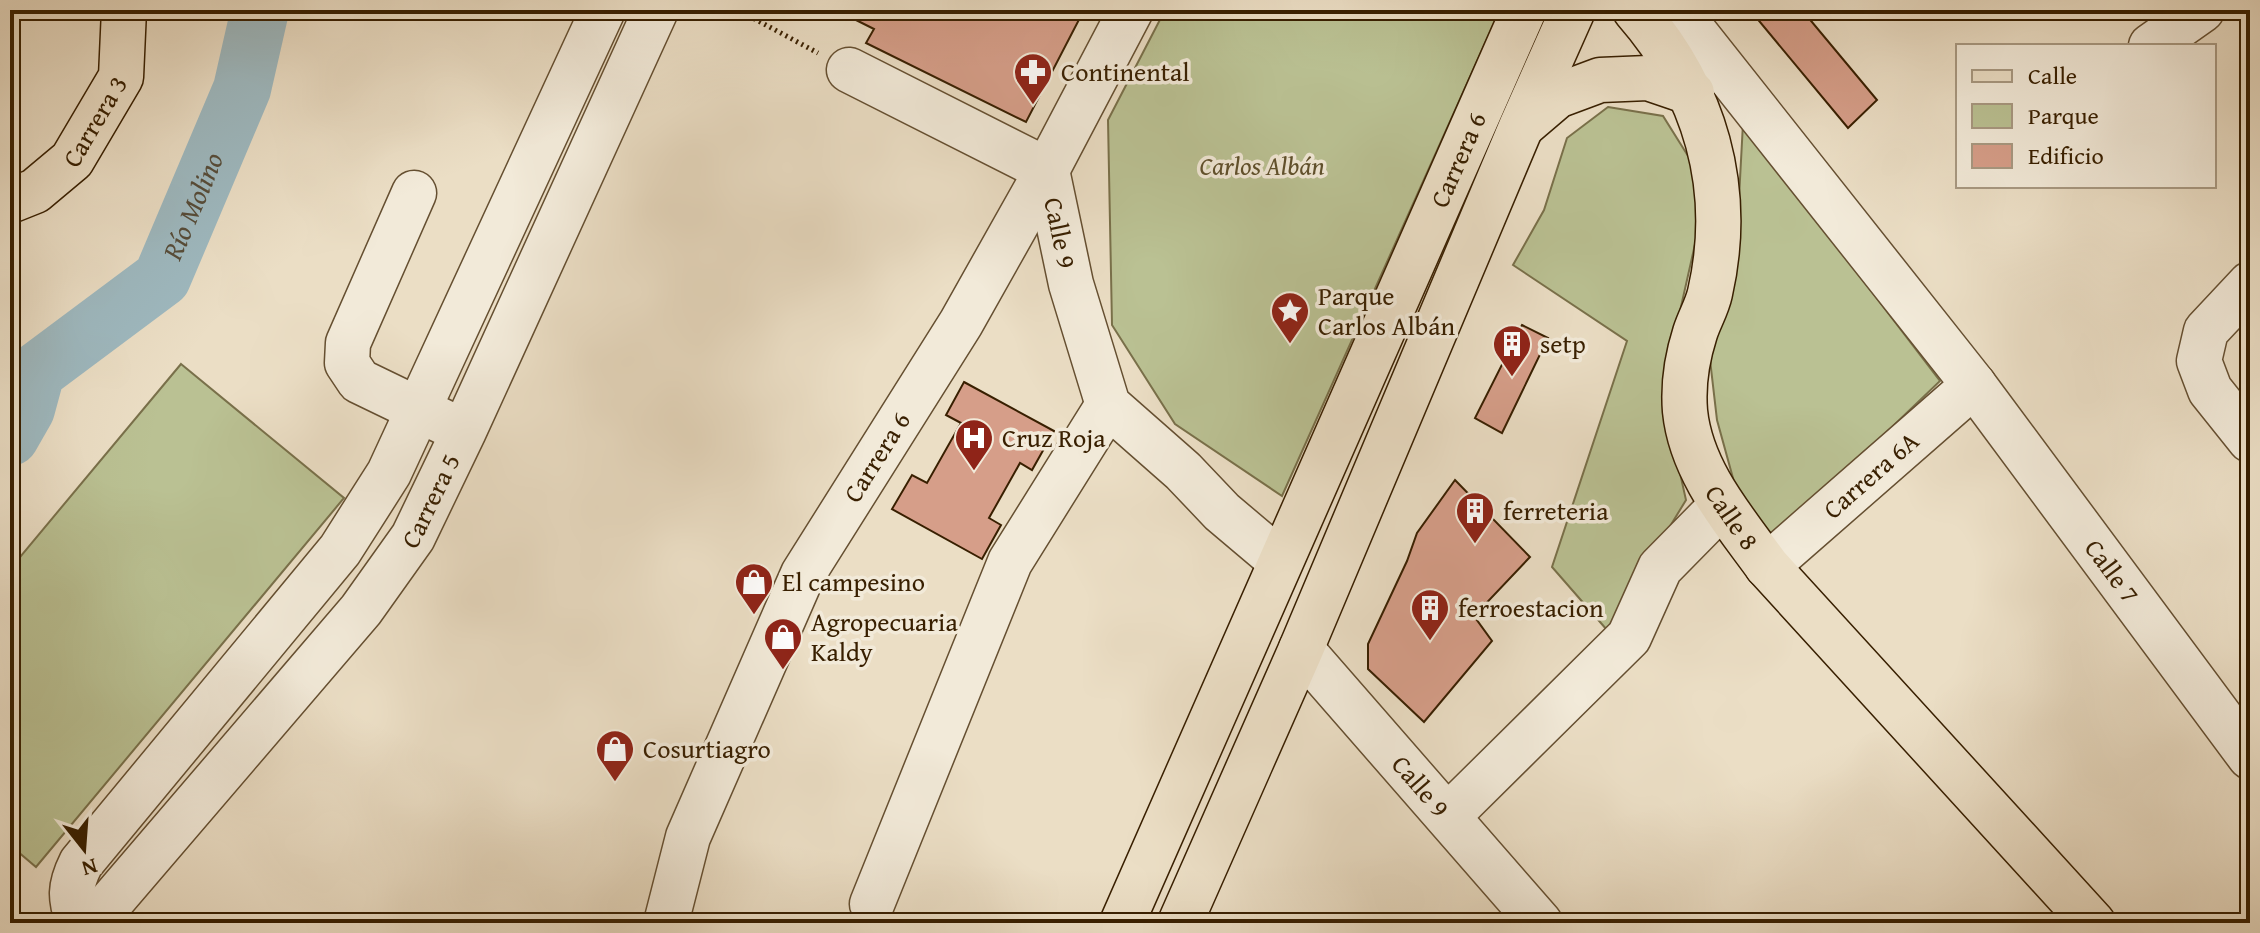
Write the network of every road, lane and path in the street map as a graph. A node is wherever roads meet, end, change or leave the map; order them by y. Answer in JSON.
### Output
{"nodes":[{"id":1,"x":124,"y":10,"type":"edge"},
{"id":2,"x":603,"y":10,"type":"edge"},
{"id":3,"x":656,"y":10,"type":"edge"},
{"id":4,"x":738,"y":10,"type":"edge"},
{"id":5,"x":1131,"y":10,"type":"edge"},
{"id":6,"x":1524,"y":10,"type":"edge"},
{"id":7,"x":1573,"y":10,"type":"edge"},
{"id":8,"x":1635,"y":10,"type":"edge"},
{"id":9,"x":1677,"y":10,"type":"edge"},
{"id":10,"x":2202,"y":10,"type":"edge"},
{"id":11,"x":2154,"y":44,"type":"edge"},
{"id":12,"x":849,"y":70,"type":"joint"},
{"id":13,"x":1692,"y":93,"type":"junction"},
{"id":14,"x":1521,"y":127,"type":"junction"},
{"id":15,"x":1047,"y":170,"type":"junction"},
{"id":16,"x":414,"y":193,"type":"dead end"},
{"id":17,"x":10,"y":201,"type":"edge"},
{"id":18,"x":2250,"y":284,"type":"edge"},
{"id":19,"x":1974,"y":385,"type":"junction"},
{"id":20,"x":1108,"y":405,"type":"junction"},
{"id":21,"x":419,"y":410,"type":"junction"},
{"id":22,"x":464,"y":431,"type":"junction"},
{"id":23,"x":2250,"y":440,"type":"edge"},
{"id":24,"x":1722,"y":505,"type":"junction"},
{"id":25,"x":1280,"y":561,"type":"junction"},
{"id":26,"x":1767,"y":566,"type":"junction"},
{"id":27,"x":1301,"y":649,"type":"junction"},
{"id":28,"x":2250,"y":757,"type":"edge"},
{"id":29,"x":1448,"y":816,"type":"junction"},
{"id":30,"x":872,"y":904,"type":"dead end"},
{"id":31,"x":78,"y":923,"type":"edge"},
{"id":32,"x":93,"y":923,"type":"edge"},
{"id":33,"x":666,"y":923,"type":"edge"},
{"id":34,"x":1122,"y":923,"type":"edge"},
{"id":35,"x":1180,"y":923,"type":"edge"},
{"id":36,"x":1540,"y":923,"type":"edge"},
{"id":37,"x":2093,"y":923,"type":"edge"}],
"edges":[{"from":1,"to":17,"type":"main road","name":"Carrera 3"},
{"from":2,"to":21,"type":"street","name":"Carrera 5"},
{"from":3,"to":22,"type":"street","name":"Carrera 5"},
{"from":4,"to":12,"type":"path"},
{"from":5,"to":15,"type":"street","name":"Carrera 6"},
{"from":6,"to":25,"type":"main road","name":"Carrera 6"},
{"from":7,"to":14,"type":"main road","name":"Carrera 6"},
{"from":8,"to":13,"type":"main road","name":"Calle 8"},
{"from":9,"to":19,"type":"street","name":"Calle 7"},
{"from":10,"to":11,"type":"street"},
{"from":12,"to":15,"type":"street","name":"Calle 9"},
{"from":13,"to":14,"type":"main road"},
{"from":13,"to":24,"type":"main road","name":"Calle 8"},
{"from":14,"to":27,"type":"main road","name":"Carrera 6"},
{"from":15,"to":20,"type":"street","name":"Calle 9"},
{"from":15,"to":33,"type":"street","name":"Carrera 6"},
{"from":16,"to":21,"type":"street"},
{"from":18,"to":23,"type":"street"},
{"from":19,"to":26,"type":"street","name":"Carrera 6A"},
{"from":19,"to":28,"type":"street","name":"Calle 7"},
{"from":20,"to":25,"type":"street"},
{"from":20,"to":30,"type":"street"},
{"from":21,"to":22,"type":"street"},
{"from":21,"to":31,"type":"street","name":"Carrera 5"},
{"from":22,"to":32,"type":"street","name":"Carrera 5"},
{"from":24,"to":26,"type":"main road","name":"Calle 8"},
{"from":24,"to":29,"type":"street"},
{"from":25,"to":34,"type":"main road","name":"Carrera 6"},
{"from":26,"to":37,"type":"main road","name":"Calle 8"},
{"from":27,"to":29,"type":"street","name":"Calle 9"},
{"from":27,"to":35,"type":"main road","name":"Carrera 6"},
{"from":29,"to":36,"type":"street","name":"Calle 9"}]}
